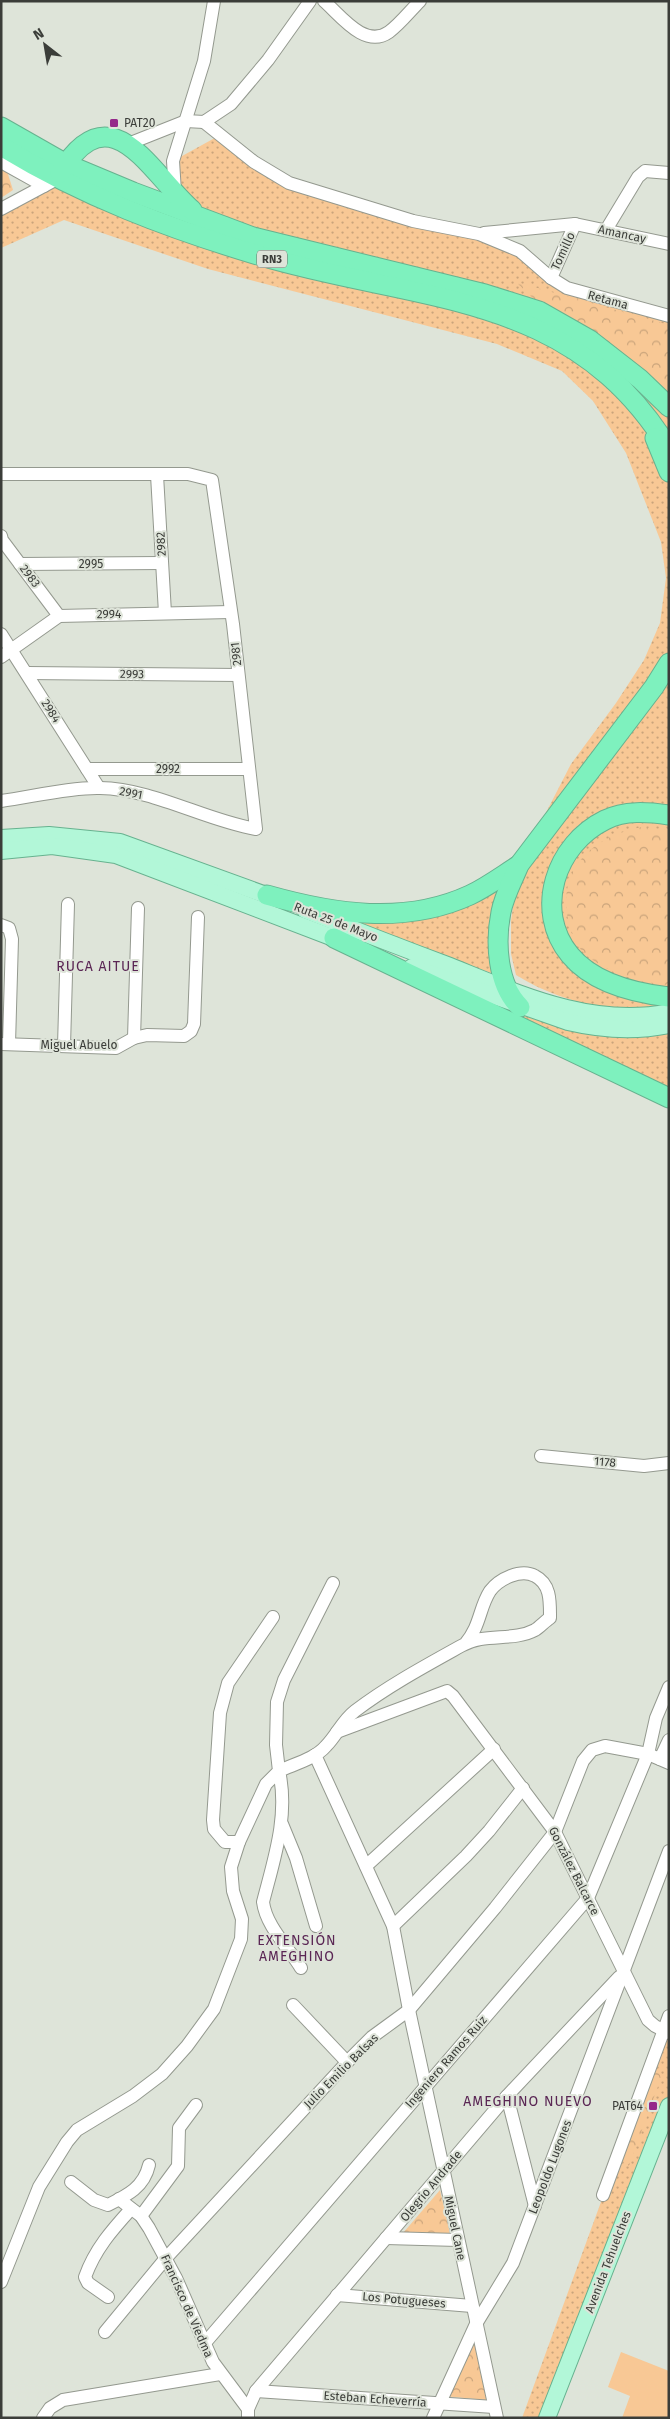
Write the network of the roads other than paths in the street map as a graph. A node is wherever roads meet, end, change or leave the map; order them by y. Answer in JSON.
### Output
{"nodes":[{"id":1,"x":214,"y":1,"type":"edge"},
{"id":2,"x":310,"y":1,"type":"edge"},
{"id":3,"x":324,"y":1,"type":"edge"},
{"id":4,"x":420,"y":1,"type":"edge"},
{"id":5,"x":186,"y":121,"type":"junction"},
{"id":6,"x":204,"y":122,"type":"junction"},
{"id":7,"x":1,"y":127,"type":"edge"},
{"id":8,"x":128,"y":144,"type":"junction"},
{"id":9,"x":1,"y":146,"type":"edge"},
{"id":10,"x":1,"y":162,"type":"edge"},
{"id":11,"x":669,"y":174,"type":"edge"},
{"id":12,"x":56,"y":176,"type":"junction"},
{"id":13,"x":175,"y":194,"type":"junction"},
{"id":14,"x":1,"y":209,"type":"edge"},
{"id":15,"x":206,"y":219,"type":"junction"},
{"id":16,"x":575,"y":224,"type":"junction"},
{"id":17,"x":606,"y":230,"type":"junction"},
{"id":18,"x":480,"y":234,"type":"junction"},
{"id":19,"x":669,"y":244,"type":"edge"},
{"id":20,"x":550,"y":278,"type":"junction"},
{"id":21,"x":669,"y":316,"type":"edge"},
{"id":22,"x":622,"y":365,"type":"junction"},
{"id":23,"x":669,"y":407,"type":"edge"},
{"id":24,"x":646,"y":414,"type":"junction"},
{"id":25,"x":669,"y":420,"type":"edge"},
{"id":26,"x":669,"y":449,"type":"edge"},
{"id":27,"x":669,"y":472,"type":"edge"},
{"id":28,"x":1,"y":474,"type":"edge"},
{"id":29,"x":157,"y":475,"type":"junction"},
{"id":30,"x":1,"y":539,"type":"edge"},
{"id":31,"x":162,"y":563,"type":"junction"},
{"id":32,"x":20,"y":564,"type":"junction"},
{"id":33,"x":230,"y":612,"type":"junction"},
{"id":34,"x":165,"y":613,"type":"junction"},
{"id":35,"x":59,"y":616,"type":"junction"},
{"id":36,"x":1,"y":634,"type":"edge"},
{"id":37,"x":12,"y":650,"type":"junction"},
{"id":38,"x":1,"y":658,"type":"edge"},
{"id":39,"x":669,"y":664,"type":"edge"},
{"id":40,"x":27,"y":673,"type":"junction"},
{"id":41,"x":238,"y":675,"type":"junction"},
{"id":42,"x":87,"y":769,"type":"junction"},
{"id":43,"x":248,"y":769,"type":"junction"},
{"id":44,"x":99,"y":788,"type":"junction"},
{"id":45,"x":1,"y":801,"type":"edge"},
{"id":46,"x":669,"y":815,"type":"edge"},
{"id":47,"x":256,"y":829,"type":"joint"},
{"id":48,"x":1,"y":838,"type":"edge"},
{"id":49,"x":1,"y":850,"type":"edge"},
{"id":50,"x":519,"y":865,"type":"junction"},
{"id":51,"x":267,"y":895,"type":"junction"},
{"id":52,"x":68,"y":904,"type":"dead end"},
{"id":53,"x":138,"y":908,"type":"dead end"},
{"id":54,"x":198,"y":917,"type":"dead end"},
{"id":55,"x":5,"y":926,"type":"edge"},
{"id":56,"x":334,"y":938,"type":"junction"},
{"id":57,"x":506,"y":988,"type":"junction"},
{"id":58,"x":669,"y":997,"type":"edge"},
{"id":59,"x":520,"y":1007,"type":"junction"},
{"id":60,"x":669,"y":1012,"type":"edge"},
{"id":61,"x":669,"y":1025,"type":"edge"},
{"id":62,"x":134,"y":1038,"type":"junction"},
{"id":63,"x":5,"y":1044,"type":"edge"},
{"id":64,"x":64,"y":1046,"type":"junction"},
{"id":65,"x":669,"y":1098,"type":"edge"},
{"id":66,"x":541,"y":1456,"type":"dead end"},
{"id":67,"x":669,"y":1463,"type":"edge"},
{"id":68,"x":333,"y":1583,"type":"dead end"},
{"id":69,"x":273,"y":1617,"type":"dead end"},
{"id":70,"x":465,"y":1644,"type":"junction"},
{"id":71,"x":669,"y":1687,"type":"edge"},
{"id":72,"x":337,"y":1732,"type":"junction"},
{"id":73,"x":669,"y":1740,"type":"edge"},
{"id":74,"x":494,"y":1749,"type":"junction"},
{"id":75,"x":315,"y":1755,"type":"junction"},
{"id":76,"x":659,"y":1759,"type":"edge"},
{"id":77,"x":279,"y":1771,"type":"junction"},
{"id":78,"x":522,"y":1788,"type":"junction"},
{"id":79,"x":282,"y":1824,"type":"junction"},
{"id":80,"x":555,"y":1832,"type":"junction"},
{"id":81,"x":239,"y":1842,"type":"junction"},
{"id":82,"x":669,"y":1851,"type":"edge"},
{"id":83,"x":366,"y":1866,"type":"junction"},
{"id":84,"x":588,"y":1898,"type":"junction"},
{"id":85,"x":316,"y":1926,"type":"dead end"},
{"id":86,"x":393,"y":1926,"type":"junction"},
{"id":87,"x":301,"y":1968,"type":"dead end"},
{"id":88,"x":624,"y":1971,"type":"junction"},
{"id":89,"x":293,"y":2005,"type":"dead end"},
{"id":90,"x":409,"y":2010,"type":"junction"},
{"id":91,"x":669,"y":2016,"type":"edge"},
{"id":92,"x":666,"y":2032,"type":"edge"},
{"id":93,"x":347,"y":2062,"type":"junction"},
{"id":94,"x":425,"y":2086,"type":"junction"},
{"id":95,"x":507,"y":2096,"type":"junction"},
{"id":96,"x":196,"y":2105,"type":"dead end"},
{"id":97,"x":669,"y":2106,"type":"edge"},
{"id":98,"x":149,"y":2165,"type":"dead end"},
{"id":99,"x":443,"y":2171,"type":"junction"},
{"id":100,"x":71,"y":2182,"type":"dead end"},
{"id":101,"x":603,"y":2195,"type":"dead end"},
{"id":102,"x":120,"y":2200,"type":"junction"},
{"id":103,"x":535,"y":2206,"type":"junction"},
{"id":104,"x":136,"y":2212,"type":"junction"},
{"id":105,"x":386,"y":2238,"type":"junction"},
{"id":106,"x":458,"y":2240,"type":"junction"},
{"id":107,"x":166,"y":2258,"type":"junction"},
{"id":108,"x":1,"y":2282,"type":"edge"},
{"id":109,"x":337,"y":2295,"type":"junction"},
{"id":110,"x":108,"y":2297,"type":"dead end"},
{"id":111,"x":472,"y":2306,"type":"junction"},
{"id":112,"x":476,"y":2324,"type":"junction"},
{"id":113,"x":105,"y":2332,"type":"dead end"},
{"id":114,"x":204,"y":2344,"type":"junction"},
{"id":115,"x":220,"y":2374,"type":"junction"},
{"id":116,"x":256,"y":2392,"type":"junction"},
{"id":117,"x":438,"y":2404,"type":"junction"},
{"id":118,"x":496,"y":2412,"type":"edge"},
{"id":119,"x":46,"y":2413,"type":"edge"},
{"id":120,"x":248,"y":2413,"type":"edge"},
{"id":121,"x":433,"y":2418,"type":"edge"},
{"id":122,"x":547,"y":2418,"type":"edge"}],
"edges":[{"from":1,"to":5,"type":"street"},
{"from":2,"to":6,"type":"street"},
{"from":3,"to":4,"type":"street"},
{"from":5,"to":6,"type":"street"},
{"from":5,"to":8,"type":"street"},
{"from":5,"to":13,"type":"street"},
{"from":6,"to":18,"type":"street"},
{"from":7,"to":12,"type":"highway","number":"RN3"},
{"from":8,"to":12,"type":"highway"},
{"from":8,"to":13,"type":"highway"},
{"from":9,"to":12,"type":"highway","number":"RN3"},
{"from":10,"to":12,"type":"street"},
{"from":11,"to":17,"type":"street"},
{"from":12,"to":14,"type":"street"},
{"from":12,"to":15,"type":"highway","number":"RN3"},
{"from":12,"to":24,"type":"highway","number":"RN3"},
{"from":13,"to":15,"type":"highway"},
{"from":15,"to":22,"type":"highway","number":"RN3"},
{"from":16,"to":17,"type":"street","name":"Amancay"},
{"from":16,"to":18,"type":"street","name":"Amancay"},
{"from":16,"to":20,"type":"street","name":"Tomillo"},
{"from":17,"to":19,"type":"street","name":"Amancay"},
{"from":18,"to":20,"type":"street","name":"Retama"},
{"from":20,"to":21,"type":"street","name":"Retama"},
{"from":22,"to":23,"type":"highway"},
{"from":22,"to":25,"type":"highway","number":"RN3"},
{"from":24,"to":26,"type":"highway","number":"RN3"},
{"from":24,"to":27,"type":"highway"},
{"from":28,"to":29,"type":"street"},
{"from":29,"to":31,"type":"street","name":"2982"},
{"from":29,"to":33,"type":"street","name":"2981"},
{"from":30,"to":32,"type":"street","name":"2983"},
{"from":31,"to":32,"type":"street","name":"2995"},
{"from":31,"to":34,"type":"street","name":"2982"},
{"from":32,"to":35,"type":"street","name":"2983"},
{"from":33,"to":34,"type":"street","name":"2994"},
{"from":33,"to":41,"type":"street","name":"2981"},
{"from":34,"to":35,"type":"street","name":"2994"},
{"from":35,"to":37,"type":"street"},
{"from":36,"to":37,"type":"street","name":"2984"},
{"from":37,"to":38,"type":"street"},
{"from":37,"to":40,"type":"street","name":"2984"},
{"from":39,"to":50,"type":"highway"},
{"from":40,"to":41,"type":"street","name":"2993"},
{"from":40,"to":42,"type":"street","name":"2984"},
{"from":41,"to":43,"type":"street","name":"2981"},
{"from":42,"to":43,"type":"street","name":"2992"},
{"from":42,"to":44,"type":"street","name":"2984"},
{"from":43,"to":47,"type":"street","name":"2981"},
{"from":44,"to":45,"type":"street","name":"2991"},
{"from":44,"to":47,"type":"street","name":"2991"},
{"from":46,"to":58,"type":"highway"},
{"from":48,"to":51,"type":"main road","name":"Ruta 25 de Mayo"},
{"from":49,"to":56,"type":"main road","name":"Ruta 25 de Mayo"},
{"from":50,"to":51,"type":"highway"},
{"from":50,"to":57,"type":"highway"},
{"from":51,"to":57,"type":"main road","name":"Ruta 25 de Mayo"},
{"from":52,"to":64,"type":"street"},
{"from":53,"to":62,"type":"street"},
{"from":54,"to":62,"type":"street","name":"Miguel Abuelo"},
{"from":55,"to":63,"type":"street"},
{"from":56,"to":59,"type":"main road","name":"Ruta 25 de Mayo"},
{"from":56,"to":65,"type":"highway"},
{"from":57,"to":59,"type":"highway"},
{"from":57,"to":60,"type":"main road","name":"Ruta 25 de Mayo"},
{"from":59,"to":61,"type":"main road","name":"Ruta 25 de Mayo"},
{"from":62,"to":64,"type":"street","name":"Miguel Abuelo"},
{"from":63,"to":64,"type":"street","name":"Miguel Abuelo"},
{"from":66,"to":67,"type":"street","name":"1178"},
{"from":68,"to":77,"type":"street"},
{"from":69,"to":81,"type":"street"},
{"from":70,"to":70,"type":"street"},
{"from":70,"to":72,"type":"street"},
{"from":71,"to":76,"type":"street"},
{"from":72,"to":74,"type":"street","name":"González Balcarce"},
{"from":72,"to":75,"type":"street"},
{"from":73,"to":76,"type":"street","name":"Ingeniero Ramos Ruiz"},
{"from":74,"to":78,"type":"street","name":"González Balcarce"},
{"from":74,"to":83,"type":"street"},
{"from":75,"to":77,"type":"street"},
{"from":75,"to":83,"type":"street","name":"Miguel Cane"},
{"from":76,"to":80,"type":"street","name":"Julio Emilio Balsas"},
{"from":76,"to":84,"type":"street","name":"Ingeniero Ramos Ruiz"},
{"from":77,"to":79,"type":"street"},
{"from":77,"to":81,"type":"street"},
{"from":78,"to":80,"type":"street","name":"González Balcarce"},
{"from":78,"to":86,"type":"street"},
{"from":79,"to":85,"type":"street"},
{"from":79,"to":87,"type":"street"},
{"from":80,"to":84,"type":"street","name":"González Balcarce"},
{"from":80,"to":90,"type":"street","name":"Julio Emilio Balsas"},
{"from":81,"to":108,"type":"street"},
{"from":82,"to":88,"type":"street","name":"Leopoldo Lugones"},
{"from":83,"to":86,"type":"street","name":"Miguel Cane"},
{"from":84,"to":88,"type":"street","name":"González Balcarce"},
{"from":84,"to":94,"type":"street","name":"Ingeniero Ramos Ruiz"},
{"from":86,"to":90,"type":"street","name":"Miguel Cane"},
{"from":88,"to":92,"type":"street","name":"González Balcarce"},
{"from":88,"to":95,"type":"street","name":"Olegrio Andrade"},
{"from":88,"to":103,"type":"street","name":"Leopoldo Lugones"},
{"from":89,"to":93,"type":"street"},
{"from":90,"to":93,"type":"street","name":"Julio Emilio Balsas"},
{"from":90,"to":94,"type":"street","name":"Miguel Cane"},
{"from":91,"to":92,"type":"street"},
{"from":92,"to":101,"type":"street"},
{"from":93,"to":107,"type":"street","name":"Julio Emilio Balsas"},
{"from":94,"to":99,"type":"street","name":"Miguel Cane"},
{"from":94,"to":114,"type":"street","name":"Ingeniero Ramos Ruiz"},
{"from":95,"to":99,"type":"street","name":"Olegrio Andrade"},
{"from":95,"to":103,"type":"street"},
{"from":96,"to":104,"type":"street"},
{"from":97,"to":122,"type":"main road","name":"Avenida Tehuelches"},
{"from":98,"to":102,"type":"street"},
{"from":99,"to":105,"type":"street","name":"Olegrio Andrade"},
{"from":99,"to":106,"type":"street","name":"Miguel Cane"},
{"from":100,"to":102,"type":"street"},
{"from":102,"to":104,"type":"street","name":"Francisco de Viedma"},
{"from":103,"to":112,"type":"street","name":"Leopoldo Lugones"},
{"from":104,"to":107,"type":"street","name":"Francisco de Viedma"},
{"from":104,"to":110,"type":"street"},
{"from":105,"to":106,"type":"street"},
{"from":105,"to":109,"type":"street","name":"Olegrio Andrade"},
{"from":106,"to":111,"type":"street","name":"Miguel Cane"},
{"from":107,"to":113,"type":"street","name":"Julio Emilio Balsas"},
{"from":107,"to":114,"type":"street","name":"Francisco de Viedma"},
{"from":109,"to":111,"type":"street","name":"Los Potugueses"},
{"from":109,"to":116,"type":"street","name":"Olegrio Andrade"},
{"from":111,"to":112,"type":"street","name":"Miguel Cane"},
{"from":112,"to":117,"type":"street","name":"Leopoldo Lugones"},
{"from":112,"to":118,"type":"street","name":"Miguel Cane"},
{"from":114,"to":115,"type":"street","name":"Francisco de Viedma"},
{"from":115,"to":119,"type":"street"},
{"from":115,"to":120,"type":"street","name":"Francisco de Viedma"},
{"from":116,"to":117,"type":"street","name":"Esteban Echeverría"},
{"from":116,"to":120,"type":"street","name":"Olegrio Andrade"},
{"from":117,"to":118,"type":"street","name":"Esteban Echeverría"},
{"from":117,"to":121,"type":"street","name":"Leopoldo Lugones"}]}
